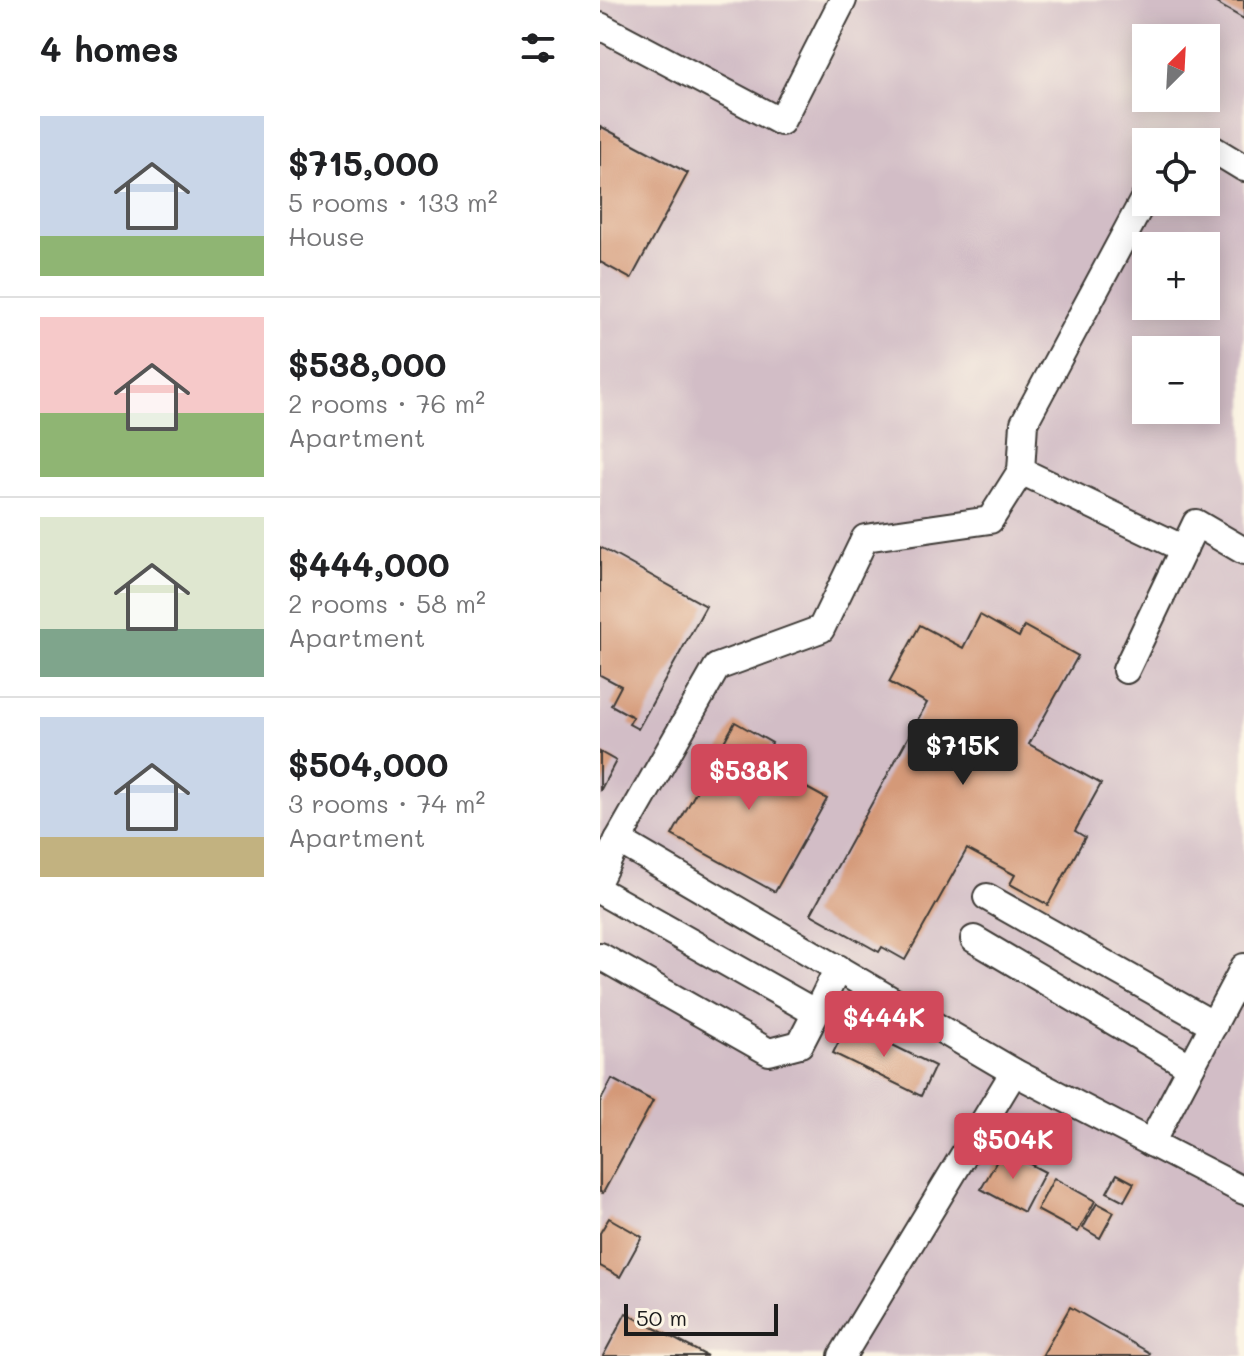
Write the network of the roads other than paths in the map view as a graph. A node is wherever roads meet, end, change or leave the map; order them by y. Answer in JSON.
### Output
{"nodes":[{"id":1,"x":843,"y":0,"type":"edge"},
{"id":2,"x":600,"y":26,"type":"edge"},
{"id":3,"x":1220,"y":153,"type":"edge"},
{"id":4,"x":1244,"y":168,"type":"edge"},
{"id":5,"x":1135,"y":216,"type":"edge"},
{"id":6,"x":1021,"y":471,"type":"junction"},
{"id":7,"x":1184,"y":549,"type":"junction"},
{"id":8,"x":1244,"y":551,"type":"edge"},
{"id":9,"x":1126,"y":670,"type":"dead end"},
{"id":10,"x":618,"y":840,"type":"junction"},
{"id":11,"x":600,"y":877,"type":"edge"},
{"id":12,"x":600,"y":891,"type":"edge"},
{"id":13,"x":987,"y":897,"type":"dead end"},
{"id":14,"x":974,"y":939,"type":"dead end"},
{"id":15,"x":600,"y":956,"type":"edge"},
{"id":16,"x":1244,"y":967,"type":"edge"},
{"id":17,"x":838,"y":968,"type":"junction"},
{"id":18,"x":816,"y":1013,"type":"junction"},
{"id":19,"x":1214,"y":1025,"type":"junction"},
{"id":20,"x":1191,"y":1067,"type":"junction"},
{"id":21,"x":1014,"y":1072,"type":"junction"},
{"id":22,"x":1151,"y":1143,"type":"junction"},
{"id":23,"x":1244,"y":1191,"type":"edge"},
{"id":24,"x":842,"y":1356,"type":"edge"}],
"edges":[{"from":1,"to":2,"type":"lane"},
{"from":3,"to":4,"type":"lane"},
{"from":5,"to":6,"type":"lane"},
{"from":6,"to":7,"type":"lane"},
{"from":6,"to":10,"type":"lane"},
{"from":7,"to":8,"type":"lane"},
{"from":7,"to":9,"type":"lane"},
{"from":10,"to":11,"type":"lane"},
{"from":10,"to":17,"type":"lane"},
{"from":12,"to":18,"type":"lane"},
{"from":13,"to":19,"type":"lane"},
{"from":14,"to":20,"type":"lane"},
{"from":15,"to":18,"type":"lane"},
{"from":16,"to":19,"type":"lane"},
{"from":17,"to":18,"type":"lane"},
{"from":17,"to":21,"type":"lane"},
{"from":19,"to":20,"type":"lane"},
{"from":20,"to":22,"type":"lane"},
{"from":21,"to":22,"type":"lane"},
{"from":21,"to":24,"type":"lane"},
{"from":22,"to":23,"type":"lane"}]}
